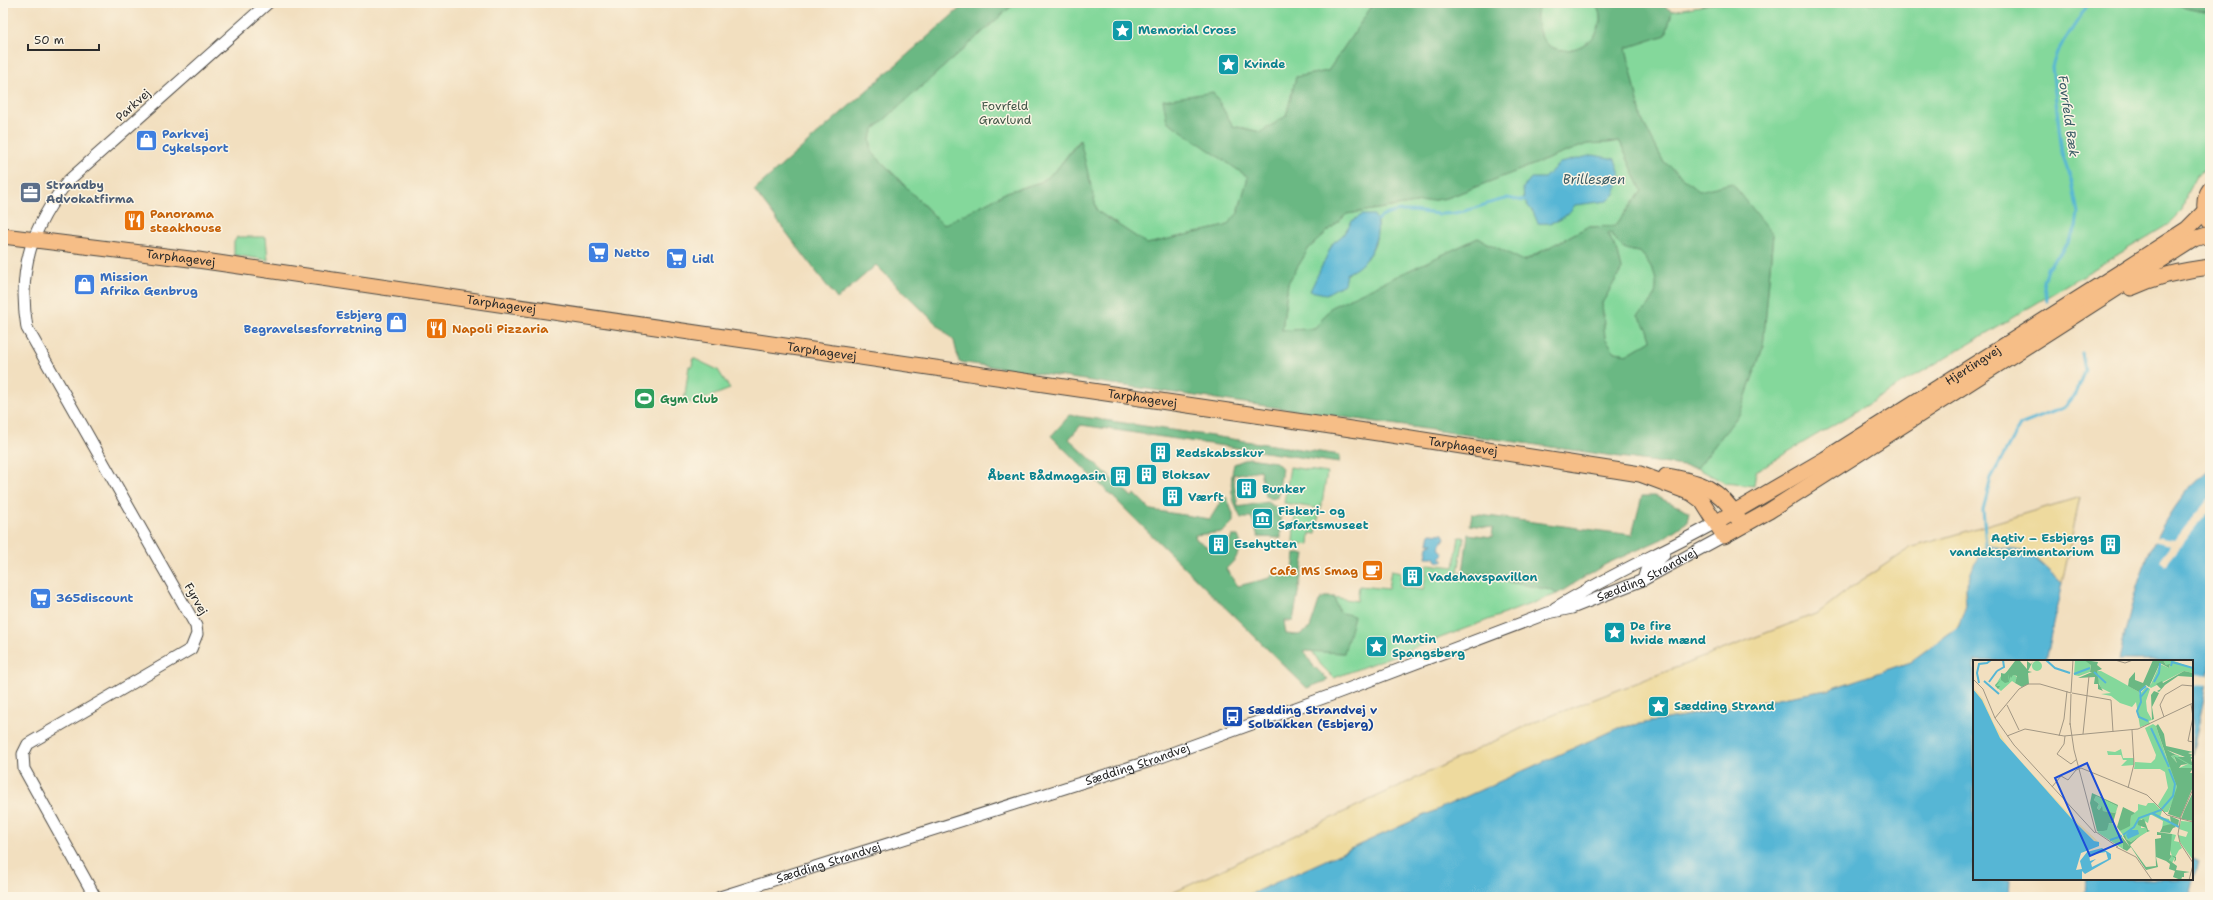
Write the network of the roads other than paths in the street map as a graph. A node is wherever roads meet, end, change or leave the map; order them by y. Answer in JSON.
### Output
{"nodes":[{"id":1,"x":268,"y":3,"type":"edge"},
{"id":2,"x":2210,"y":188,"type":"edge"},
{"id":3,"x":2207,"y":216,"type":"edge"},
{"id":4,"x":2210,"y":234,"type":"edge"},
{"id":5,"x":3,"y":236,"type":"edge"},
{"id":6,"x":33,"y":240,"type":"junction"},
{"id":7,"x":2210,"y":268,"type":"edge"},
{"id":8,"x":2041,"y":338,"type":"junction"},
{"id":9,"x":1640,"y":474,"type":"junction"},
{"id":10,"x":1734,"y":512,"type":"junction"},
{"id":11,"x":1716,"y":522,"type":"junction"},
{"id":12,"x":1742,"y":526,"type":"junction"},
{"id":13,"x":1724,"y":536,"type":"junction"},
{"id":14,"x":1670,"y":548,"type":"junction"},
{"id":15,"x":1631,"y":567,"type":"junction"},
{"id":16,"x":1643,"y":580,"type":"junction"},
{"id":17,"x":1548,"y":613,"type":"junction"},
{"id":18,"x":95,"y":897,"type":"edge"},
{"id":19,"x":720,"y":897,"type":"edge"}],
"edges":[{"from":1,"to":6,"type":"street","name":"Parkvej"},
{"from":2,"to":3,"type":"main road"},
{"from":3,"to":10,"type":"main road","name":"Hjertingvej"},
{"from":4,"to":8,"type":"main road","name":"Hjertingvej"},
{"from":5,"to":6,"type":"main road","name":"Tarphagevej"},
{"from":6,"to":9,"type":"main road","name":"Tarphagevej"},
{"from":6,"to":18,"type":"street","name":"Fyrvej"},
{"from":7,"to":8,"type":"main road"},
{"from":8,"to":12,"type":"main road","name":"Hjertingvej"},
{"from":9,"to":10,"type":"main road","name":"Tarphagevej"},
{"from":9,"to":11,"type":"main road","name":"Tarphagevej"},
{"from":10,"to":11,"type":"main road","name":"Sædding Strandvej"},
{"from":10,"to":12,"type":"main road","name":"Tarphagevej"},
{"from":11,"to":13,"type":"main road","name":"Tarphagevej"},
{"from":11,"to":14,"type":"street","name":"Sædding Strandvej"},
{"from":12,"to":13,"type":"main road","name":"Sædding Strandvej"},
{"from":13,"to":16,"type":"street","name":"Sædding Strandvej"},
{"from":14,"to":15,"type":"street","name":"Sædding Strandvej"},
{"from":14,"to":16,"type":"street"},
{"from":15,"to":16,"type":"street"},
{"from":15,"to":17,"type":"street","name":"Sædding Strandvej"},
{"from":16,"to":17,"type":"street","name":"Sædding Strandvej"},
{"from":17,"to":19,"type":"street","name":"Sædding Strandvej"}]}
